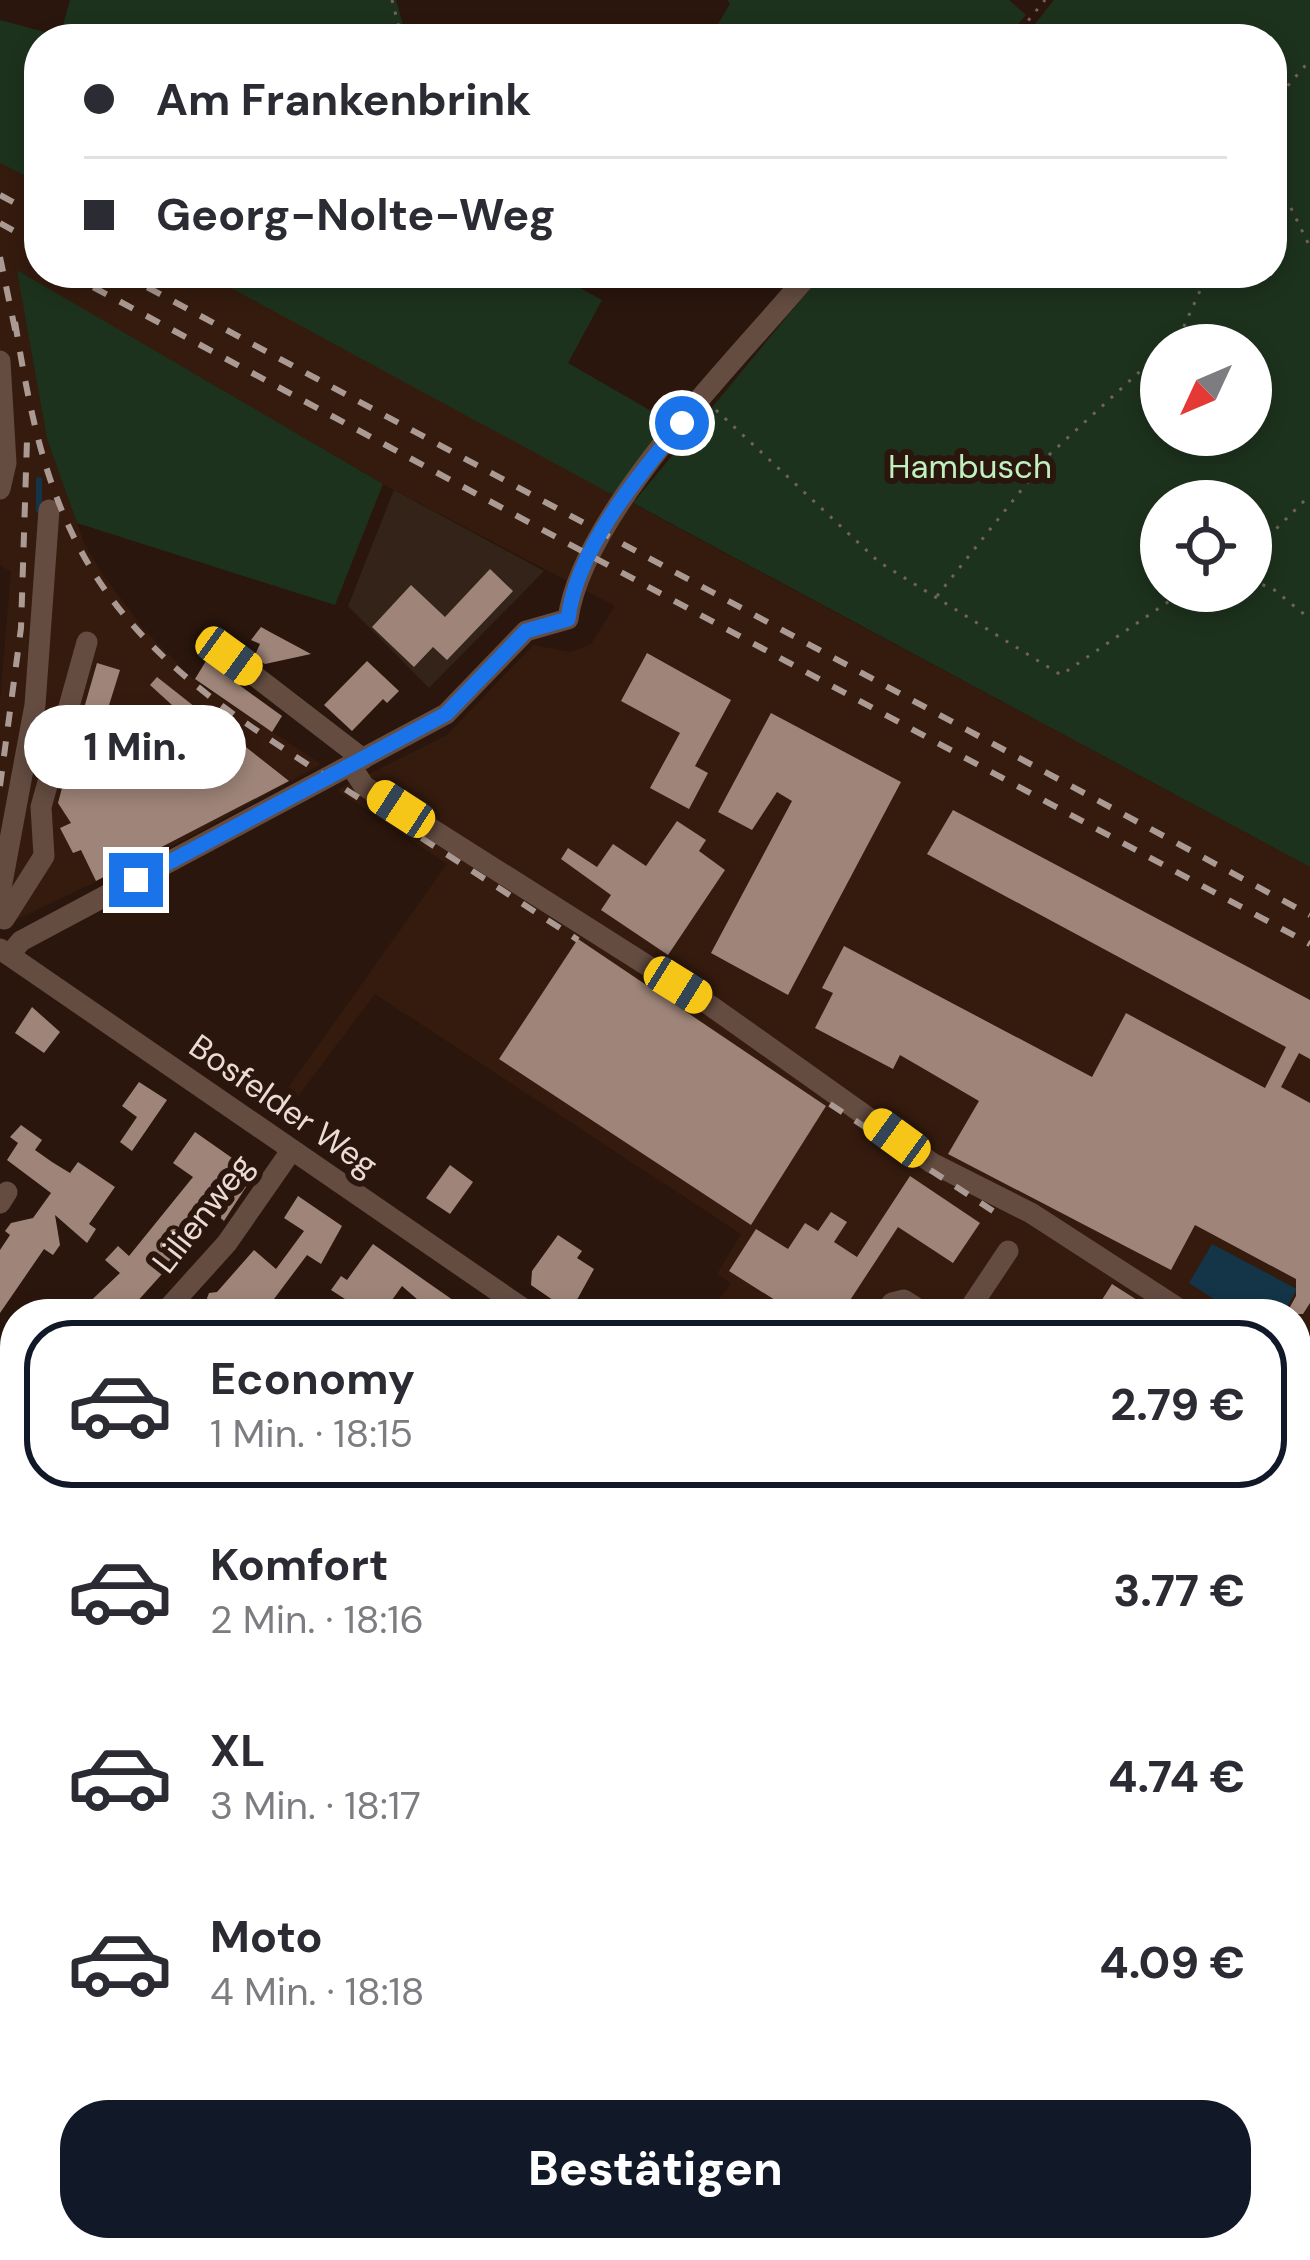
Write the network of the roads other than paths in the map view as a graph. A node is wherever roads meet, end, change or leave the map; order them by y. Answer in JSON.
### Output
{"nodes":[{"id":1,"x":797,"y":288,"type":"edge"},
{"id":2,"x":0,"y":361,"type":"edge"},
{"id":3,"x":0,"y":489,"type":"edge"},
{"id":4,"x":49,"y":510,"type":"dead end"},
{"id":5,"x":87,"y":642,"type":"dead end"},
{"id":6,"x":229,"y":656,"type":"dead end"},
{"id":7,"x":357,"y":763,"type":"junction"},
{"id":8,"x":3,"y":919,"type":"edge"},
{"id":9,"x":4,"y":952,"type":"edge"},
{"id":10,"x":291,"y":1150,"type":"junction"},
{"id":11,"x":1008,"y":1251,"type":"dead end"},
{"id":12,"x":177,"y":1299,"type":"edge"},
{"id":13,"x":509,"y":1299,"type":"edge"},
{"id":14,"x":976,"y":1299,"type":"edge"},
{"id":15,"x":1164,"y":1299,"type":"edge"}],
"edges":[{"from":1,"to":7,"type":"street"},
{"from":2,"to":3,"type":"street"},
{"from":4,"to":8,"type":"street"},
{"from":5,"to":8,"type":"street"},
{"from":6,"to":7,"type":"street"},
{"from":7,"to":9,"type":"street"},
{"from":7,"to":15,"type":"street"},
{"from":9,"to":10,"type":"street","name":"Bosfelder Weg"},
{"from":10,"to":12,"type":"street","name":"Lilienweg"},
{"from":10,"to":13,"type":"street","name":"Bosfelder Weg"},
{"from":11,"to":14,"type":"street"}]}
